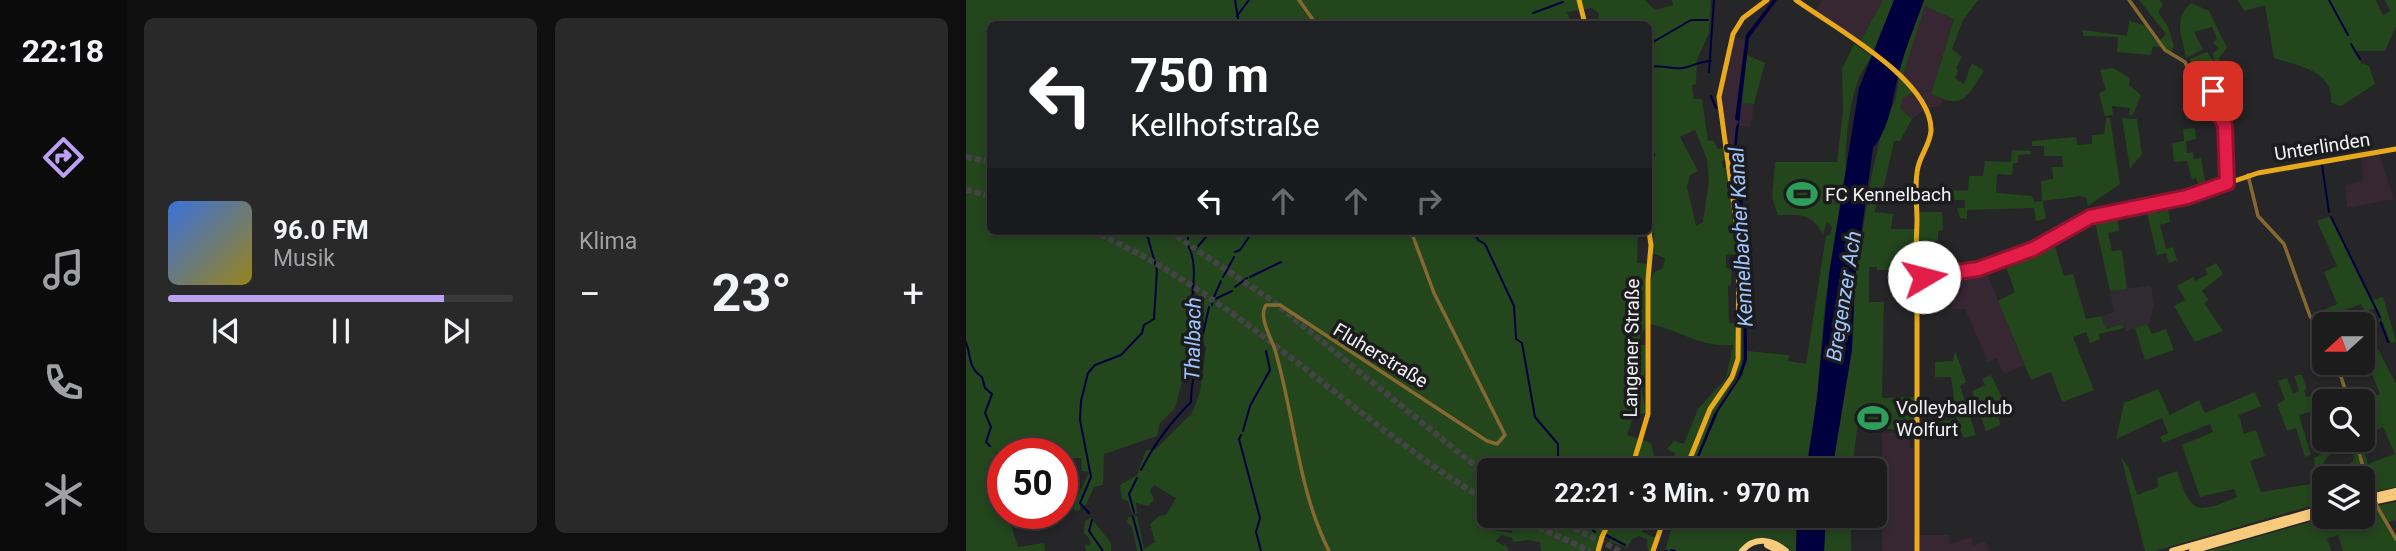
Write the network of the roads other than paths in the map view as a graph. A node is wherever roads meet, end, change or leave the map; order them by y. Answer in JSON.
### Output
{"nodes":[{"id":1,"x":1299,"y":0,"type":"edge"},
{"id":2,"x":1578,"y":0,"type":"edge"},
{"id":3,"x":1766,"y":0,"type":"edge"},
{"id":4,"x":1796,"y":0,"type":"edge"},
{"id":5,"x":2129,"y":0,"type":"edge"},
{"id":6,"x":1314,"y":21,"type":"edge"},
{"id":7,"x":1584,"y":21,"type":"edge"},
{"id":8,"x":2396,"y":149,"type":"edge"},
{"id":9,"x":2250,"y":175,"type":"junction"},
{"id":10,"x":2227,"y":183,"type":"junction"},
{"id":11,"x":1412,"y":235,"type":"edge"},
{"id":12,"x":1649,"y":235,"type":"edge"},
{"id":13,"x":1924,"y":277,"type":"junction"},
{"id":14,"x":2312,"y":318,"type":"edge"},
{"id":15,"x":2359,"y":452,"type":"edge"},
{"id":16,"x":1635,"y":458,"type":"edge"},
{"id":17,"x":1690,"y":458,"type":"edge"},
{"id":18,"x":2396,"y":491,"type":"edge"},
{"id":19,"x":2375,"y":496,"type":"edge"},
{"id":20,"x":2396,"y":497,"type":"edge"},
{"id":21,"x":2375,"y":501,"type":"edge"},
{"id":22,"x":2312,"y":514,"type":"edge"},
{"id":23,"x":2312,"y":515,"type":"edge"},
{"id":24,"x":1606,"y":528,"type":"edge"},
{"id":25,"x":1661,"y":528,"type":"edge"},
{"id":26,"x":2396,"y":540,"type":"edge"},
{"id":27,"x":1329,"y":551,"type":"edge"},
{"id":28,"x":1598,"y":551,"type":"edge"},
{"id":29,"x":1653,"y":551,"type":"edge"},
{"id":30,"x":1744,"y":551,"type":"edge"},
{"id":31,"x":1783,"y":551,"type":"edge"},
{"id":32,"x":1917,"y":551,"type":"edge"},
{"id":33,"x":2172,"y":551,"type":"edge"},
{"id":34,"x":2192,"y":551,"type":"edge"}],
"edges":[{"from":1,"to":6,"type":"street"},
{"from":2,"to":7,"type":"main road"},
{"from":3,"to":17,"type":"main road"},
{"from":4,"to":13,"type":"main road"},
{"from":5,"to":10,"type":"street"},
{"from":8,"to":9,"type":"main road","name":"Unterlinden"},
{"from":9,"to":10,"type":"main road","name":"Unterlinden"},
{"from":9,"to":14,"type":"street"},
{"from":10,"to":13,"type":"main road","name":"Unterlinden"},
{"from":11,"to":27,"type":"street","name":"Fluherstraße"},
{"from":12,"to":16,"type":"main road","name":"Langener Straße"},
{"from":13,"to":32,"type":"main road"},
{"from":15,"to":26,"type":"street","bridge":true},
{"from":18,"to":19,"type":"highway"},
{"from":20,"to":21,"type":"highway"},
{"from":22,"to":33,"type":"highway"},
{"from":23,"to":34,"type":"highway"},
{"from":24,"to":28,"type":"main road","bridge":true},
{"from":25,"to":29,"type":"main road"},
{"from":30,"to":31,"type":"highway"}]}
